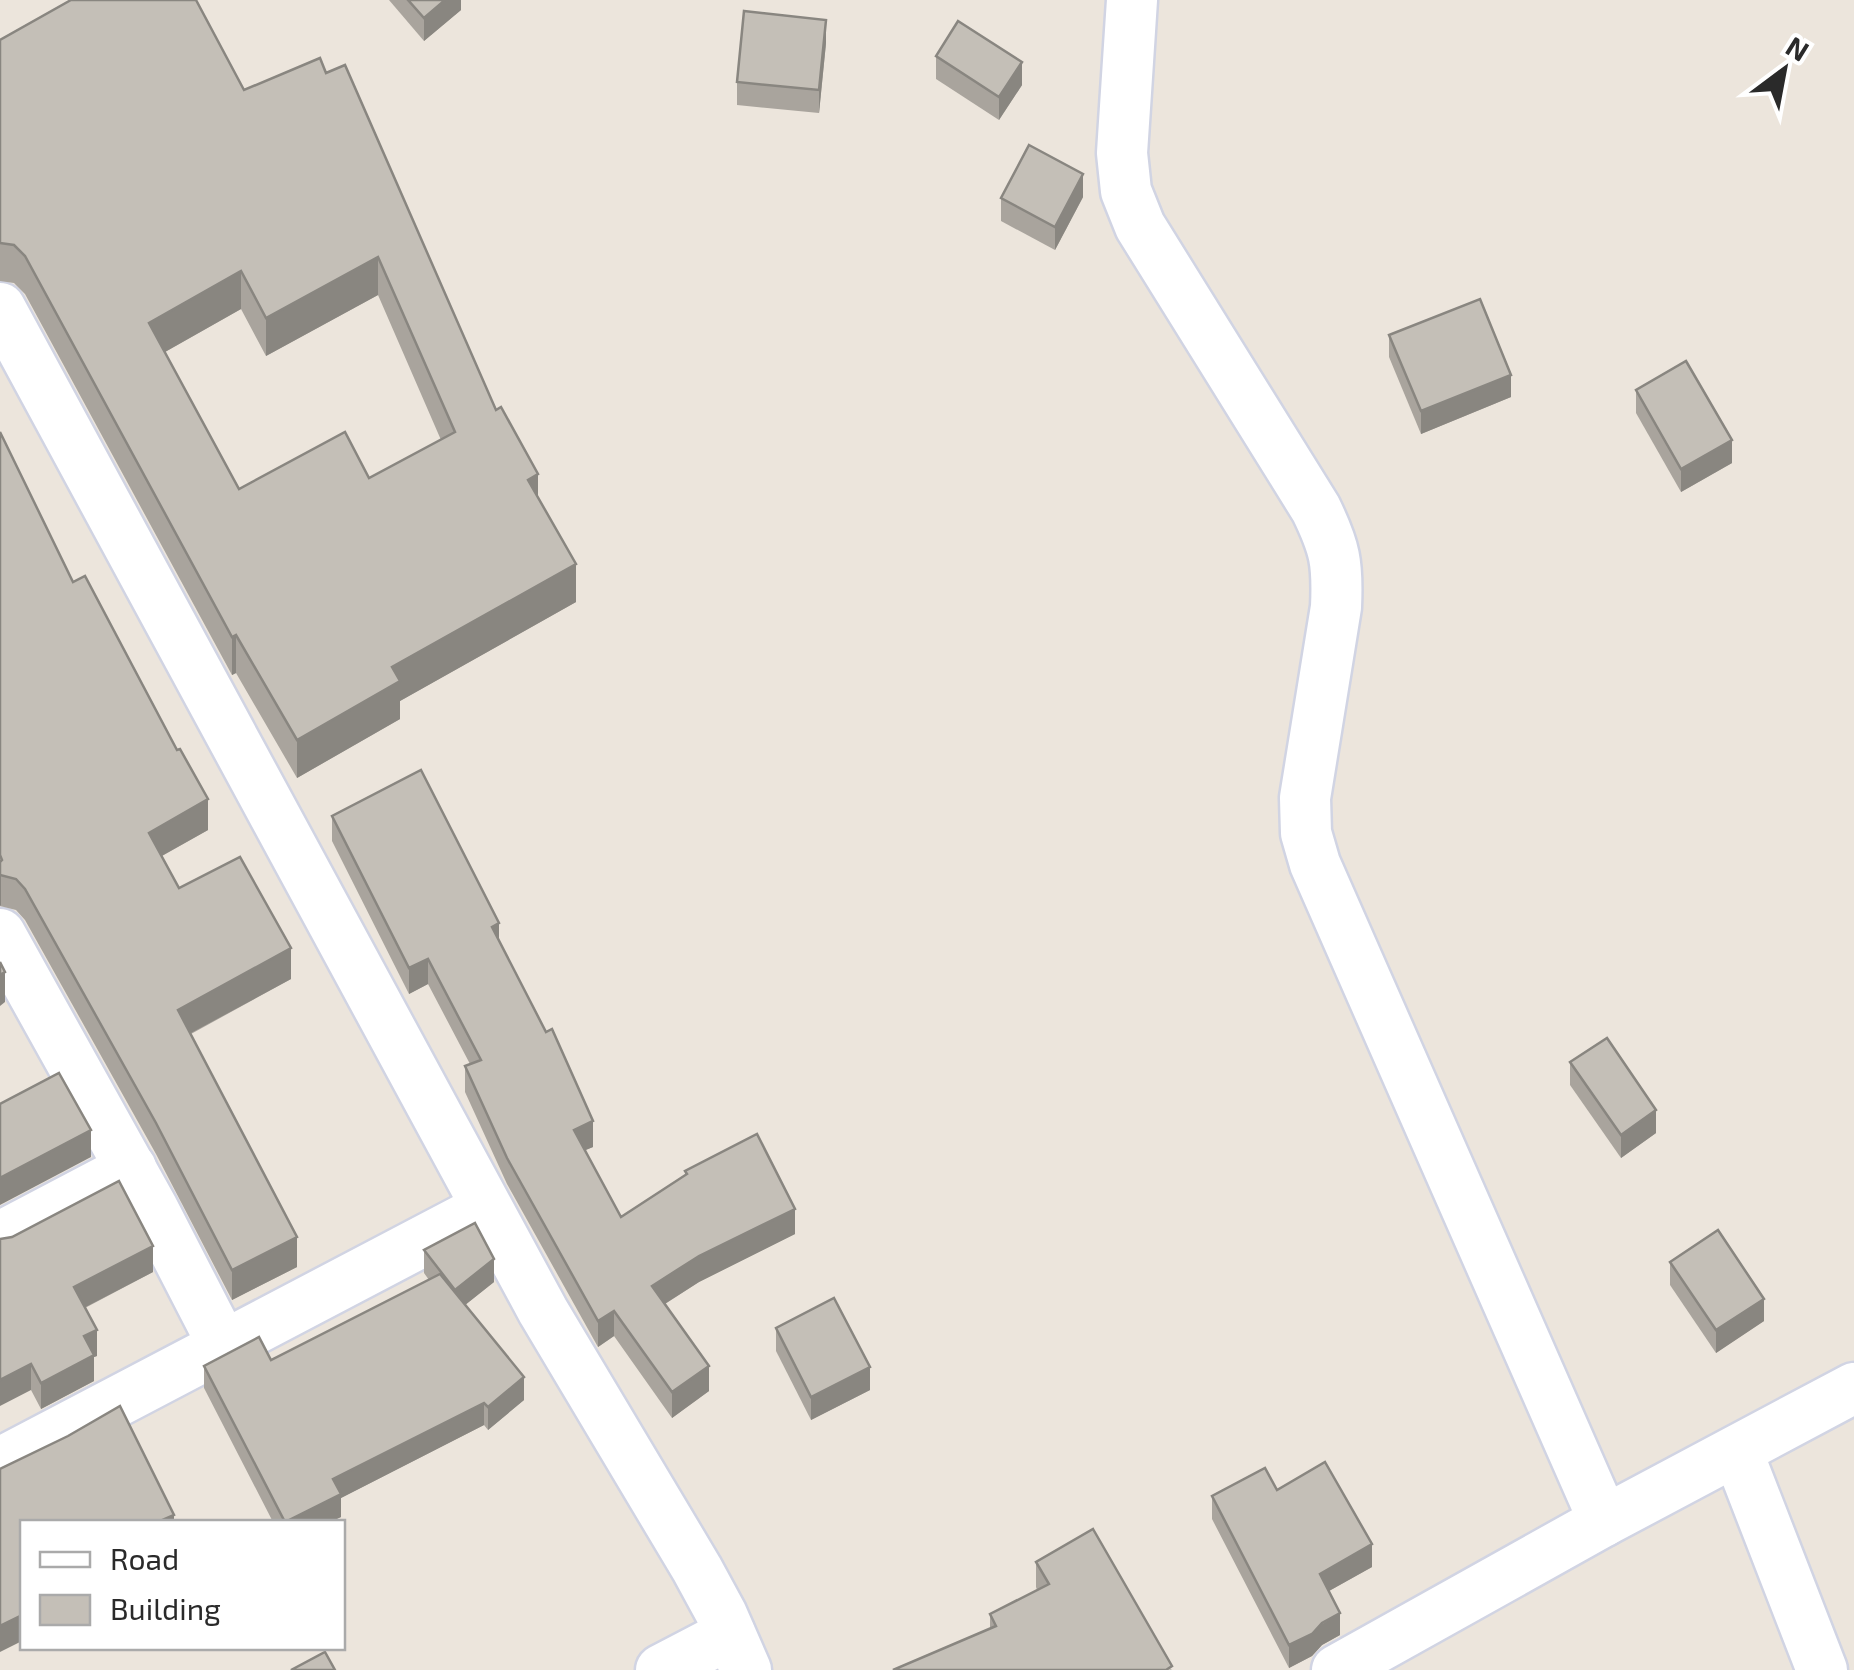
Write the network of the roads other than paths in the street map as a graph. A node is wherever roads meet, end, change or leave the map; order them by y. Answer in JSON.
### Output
{"nodes":[{"id":1,"x":1132,"y":0,"type":"edge"},
{"id":2,"x":0,"y":308,"type":"edge"},
{"id":3,"x":0,"y":934,"type":"edge"},
{"id":4,"x":19,"y":1013,"type":"edge"},
{"id":5,"x":131,"y":1168,"type":"junction"},
{"id":6,"x":486,"y":1208,"type":"junction"},
{"id":7,"x":0,"y":1237,"type":"edge"},
{"id":8,"x":224,"y":1347,"type":"junction"},
{"id":9,"x":1854,"y":1388,"type":"edge"},
{"id":10,"x":1737,"y":1450,"type":"junction"},
{"id":11,"x":0,"y":1463,"type":"edge"},
{"id":12,"x":1604,"y":1521,"type":"junction"},
{"id":13,"x":738,"y":1652,"type":"edge"},
{"id":14,"x":661,"y":1670,"type":"edge"},
{"id":15,"x":1337,"y":1670,"type":"edge"},
{"id":16,"x":1822,"y":1670,"type":"edge"}],
"edges":[{"from":1,"to":12,"type":"street"},
{"from":2,"to":6,"type":"street"},
{"from":3,"to":4,"type":"street"},
{"from":4,"to":5,"type":"street"},
{"from":5,"to":7,"type":"street"},
{"from":5,"to":8,"type":"street"},
{"from":6,"to":8,"type":"street"},
{"from":6,"to":13,"type":"street"},
{"from":8,"to":11,"type":"street"},
{"from":9,"to":10,"type":"street"},
{"from":10,"to":12,"type":"street"},
{"from":10,"to":16,"type":"street"},
{"from":12,"to":15,"type":"street"},
{"from":13,"to":14,"type":"street"}]}
